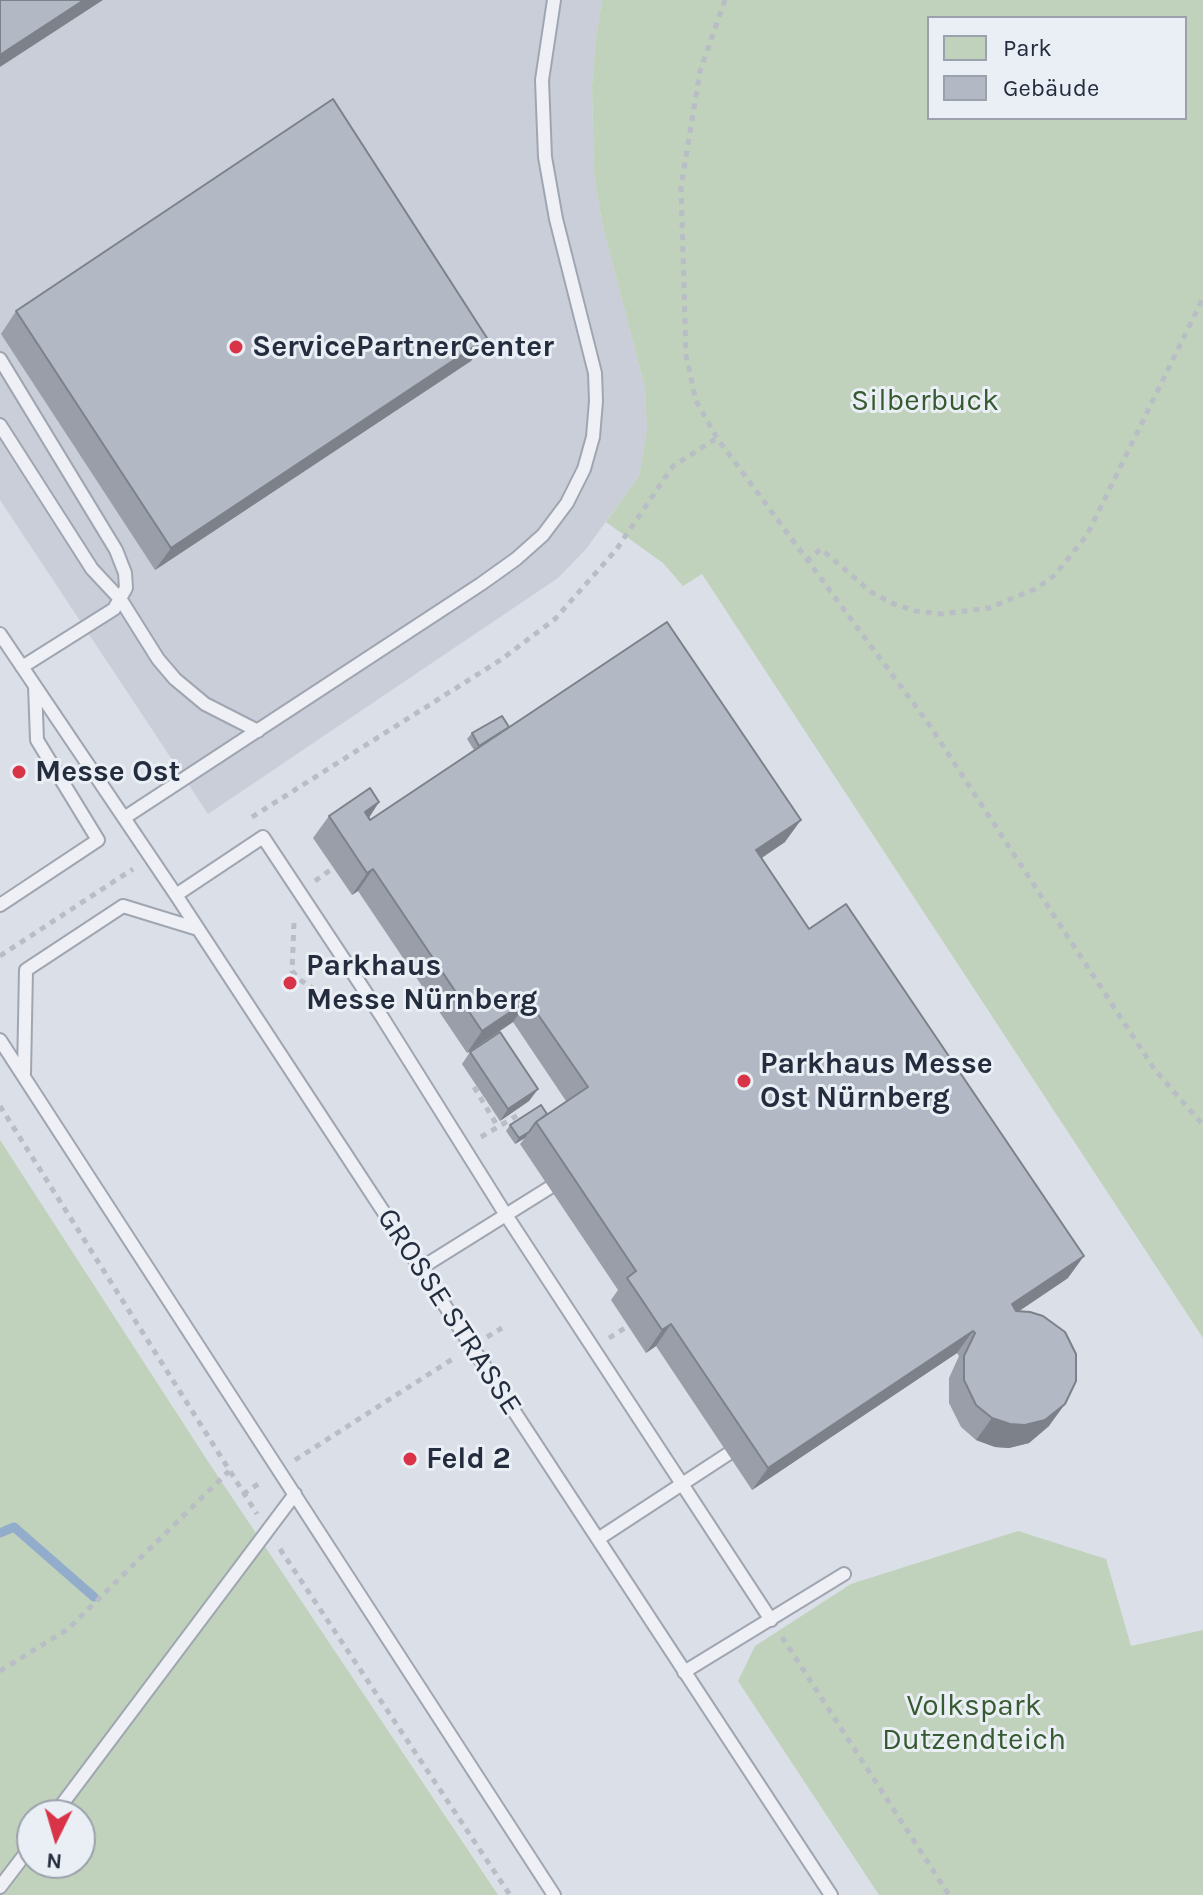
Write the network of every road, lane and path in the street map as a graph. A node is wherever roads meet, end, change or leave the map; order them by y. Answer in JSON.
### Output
{"nodes":[{"id":1,"x":554,"y":0,"type":"edge"},
{"id":2,"x":725,"y":0,"type":"edge"},
{"id":3,"x":1203,"y":298,"type":"edge"},
{"id":4,"x":0,"y":359,"type":"edge"},
{"id":5,"x":0,"y":425,"type":"edge"},
{"id":6,"x":717,"y":438,"type":"junction"},
{"id":7,"x":806,"y":561,"type":"junction"},
{"id":8,"x":121,"y":600,"type":"junction"},
{"id":9,"x":0,"y":634,"type":"edge"},
{"id":10,"x":22,"y":667,"type":"junction"},
{"id":11,"x":35,"y":686,"type":"junction"},
{"id":12,"x":258,"y":731,"type":"junction"},
{"id":13,"x":124,"y":818,"type":"junction"},
{"id":14,"x":242,"y":824,"type":"dead end"},
{"id":15,"x":151,"y":857,"type":"junction"},
{"id":16,"x":300,"y":892,"type":"junction"},
{"id":17,"x":176,"y":895,"type":"junction"},
{"id":18,"x":0,"y":905,"type":"edge"},
{"id":19,"x":198,"y":929,"type":"junction"},
{"id":20,"x":0,"y":956,"type":"edge"},
{"id":21,"x":382,"y":1017,"type":"junction"},
{"id":22,"x":0,"y":1040,"type":"edge"},
{"id":23,"x":24,"y":1074,"type":"junction"},
{"id":24,"x":474,"y":1087,"type":"dead end"},
{"id":25,"x":0,"y":1106,"type":"edge"},
{"id":26,"x":518,"y":1115,"type":"edge"},
{"id":27,"x":1203,"y":1125,"type":"edge"},
{"id":28,"x":498,"y":1127,"type":"junction"},
{"id":29,"x":464,"y":1148,"type":"junction"},
{"id":30,"x":549,"y":1188,"type":"dead end"},
{"id":31,"x":506,"y":1215,"type":"junction"},
{"id":32,"x":421,"y":1268,"type":"junction"},
{"id":33,"x":502,"y":1328,"type":"dead end"},
{"id":34,"x":472,"y":1346,"type":"junction"},
{"id":35,"x":728,"y":1454,"type":"dead end"},
{"id":36,"x":229,"y":1471,"type":"junction"},
{"id":37,"x":279,"y":1471,"type":"junction"},
{"id":38,"x":684,"y":1483,"type":"junction"},
{"id":39,"x":243,"y":1494,"type":"junction"},
{"id":40,"x":295,"y":1494,"type":"junction"},
{"id":41,"x":268,"y":1531,"type":"junction"},
{"id":42,"x":598,"y":1539,"type":"junction"},
{"id":43,"x":844,"y":1574,"type":"dead end"},
{"id":44,"x":771,"y":1620,"type":"junction"},
{"id":45,"x":0,"y":1671,"type":"edge"},
{"id":46,"x":684,"y":1672,"type":"junction"},
{"id":47,"x":66,"y":1799,"type":"edge"},
{"id":48,"x":16,"y":1866,"type":"edge"},
{"id":49,"x":0,"y":1887,"type":"edge"},
{"id":50,"x":510,"y":1895,"type":"edge"},
{"id":51,"x":554,"y":1895,"type":"edge"},
{"id":52,"x":831,"y":1895,"type":"edge"},
{"id":53,"x":949,"y":1895,"type":"edge"}],
"edges":[{"from":1,"to":12,"type":"lane"},
{"from":2,"to":6,"type":"path"},
{"from":3,"to":7,"type":"path"},
{"from":4,"to":8,"type":"lane"},
{"from":5,"to":8,"type":"lane"},
{"from":6,"to":7,"type":"path"},
{"from":6,"to":14,"type":"path"},
{"from":7,"to":27,"type":"path"},
{"from":8,"to":10,"type":"lane"},
{"from":8,"to":12,"type":"lane"},
{"from":9,"to":10,"type":"lane","name":"GROSSE STRASSE"},
{"from":10,"to":11,"type":"lane","name":"GROSSE STRASSE"},
{"from":11,"to":13,"type":"lane","name":"GROSSE STRASSE"},
{"from":11,"to":18,"type":"lane"},
{"from":12,"to":13,"type":"lane"},
{"from":13,"to":15,"type":"lane","name":"GROSSE STRASSE"},
{"from":15,"to":17,"type":"lane","name":"GROSSE STRASSE"},
{"from":15,"to":20,"type":"path"},
{"from":16,"to":17,"type":"lane"},
{"from":16,"to":21,"type":"lane"},
{"from":16,"to":21,"type":"path"},
{"from":17,"to":19,"type":"lane","name":"GROSSE STRASSE"},
{"from":19,"to":23,"type":"lane"},
{"from":19,"to":32,"type":"lane","name":"GROSSE STRASSE"},
{"from":21,"to":29,"type":"lane"},
{"from":22,"to":23,"type":"lane"},
{"from":23,"to":37,"type":"lane"},
{"from":24,"to":28,"type":"path"},
{"from":25,"to":36,"type":"path"},
{"from":26,"to":28,"type":"path"},
{"from":28,"to":29,"type":"path"},
{"from":29,"to":31,"type":"lane"},
{"from":30,"to":31,"type":"lane"},
{"from":31,"to":32,"type":"lane"},
{"from":31,"to":38,"type":"lane"},
{"from":32,"to":34,"type":"lane","name":"GROSSE STRASSE"},
{"from":33,"to":34,"type":"path"},
{"from":34,"to":37,"type":"path"},
{"from":34,"to":42,"type":"lane","name":"GROSSE STRASSE"},
{"from":35,"to":38,"type":"lane"},
{"from":36,"to":39,"type":"path"},
{"from":36,"to":45,"type":"path"},
{"from":37,"to":39,"type":"path"},
{"from":37,"to":40,"type":"lane"},
{"from":38,"to":42,"type":"lane"},
{"from":38,"to":44,"type":"lane"},
{"from":39,"to":41,"type":"path"},
{"from":40,"to":41,"type":"lane"},
{"from":40,"to":51,"type":"lane"},
{"from":41,"to":47,"type":"lane"},
{"from":41,"to":50,"type":"path"},
{"from":42,"to":46,"type":"lane","name":"GROSSE STRASSE"},
{"from":43,"to":44,"type":"lane"},
{"from":44,"to":46,"type":"lane"},
{"from":44,"to":53,"type":"path"},
{"from":46,"to":52,"type":"lane","name":"GROSSE STRASSE"},
{"from":48,"to":49,"type":"lane"}]}
